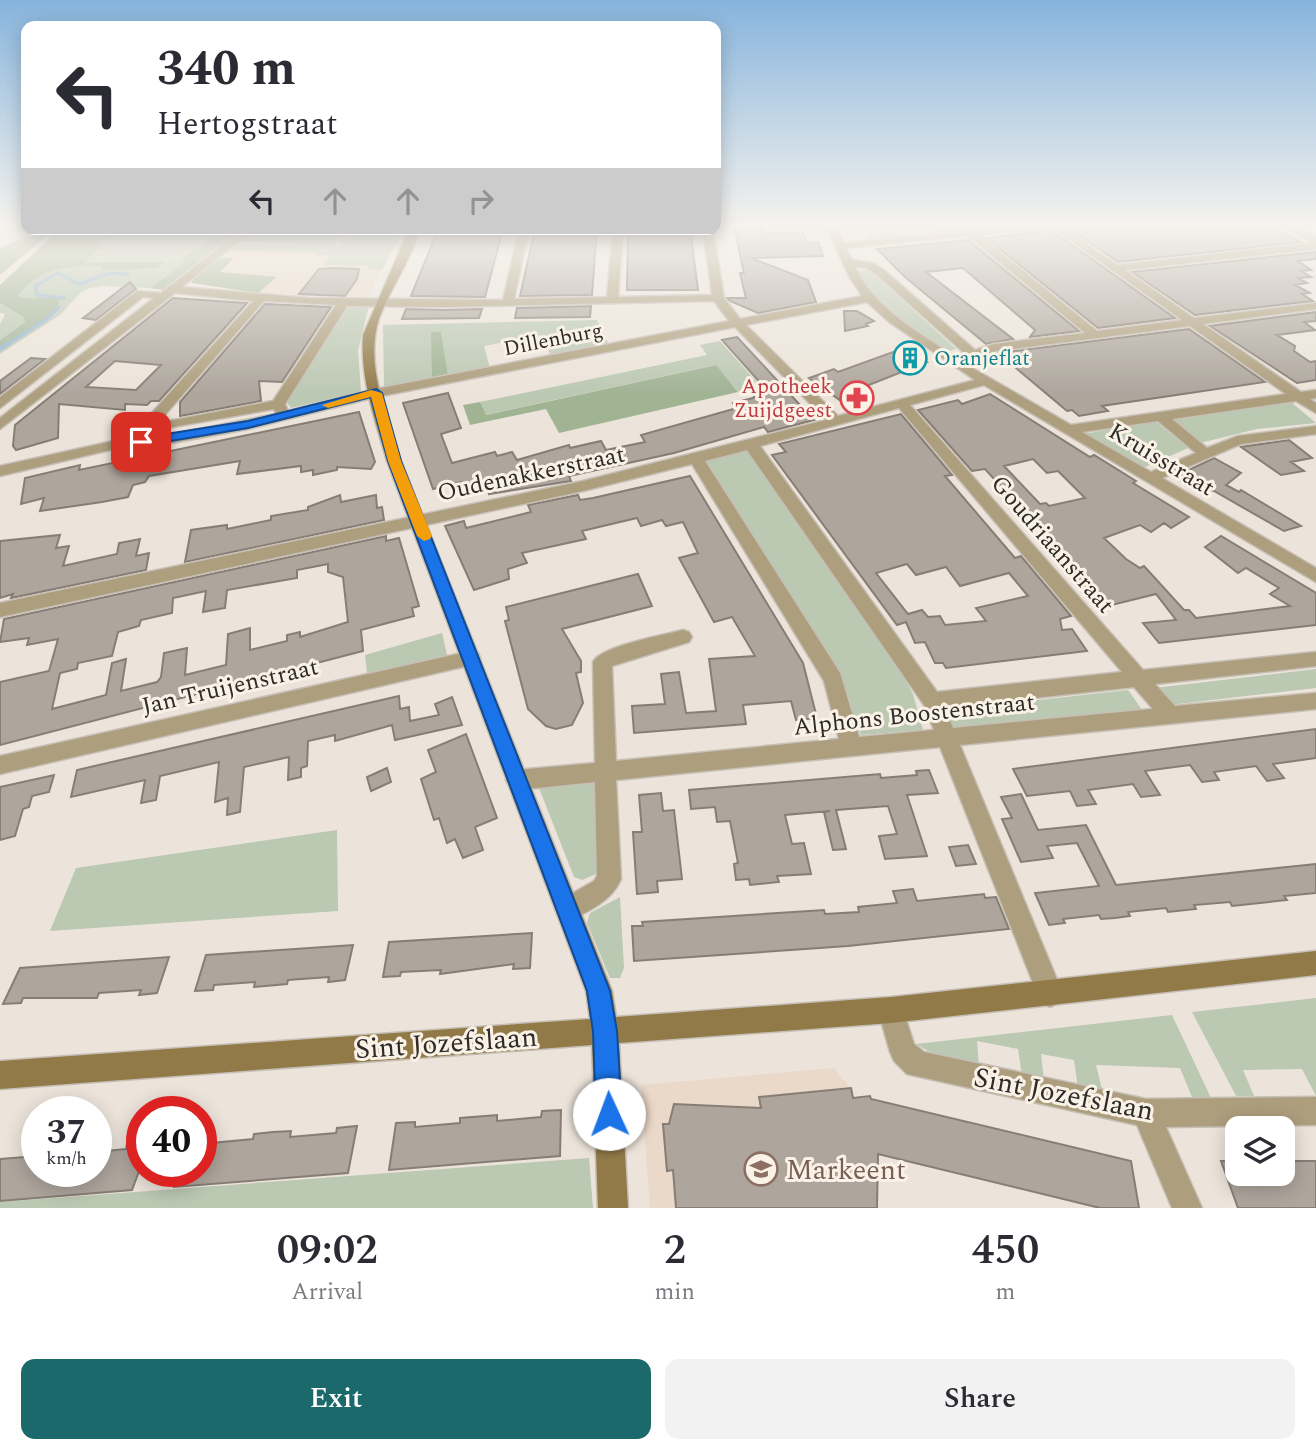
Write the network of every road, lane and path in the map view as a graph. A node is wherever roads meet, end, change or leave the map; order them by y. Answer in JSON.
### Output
{"nodes":[{"id":1,"x":180,"y":282,"type":"edge"},
{"id":2,"x":391,"y":282,"type":"edge"},
{"id":3,"x":512,"y":282,"type":"edge"},
{"id":4,"x":613,"y":282,"type":"edge"},
{"id":5,"x":716,"y":282,"type":"edge"},
{"id":6,"x":860,"y":282,"type":"edge"},
{"id":7,"x":892,"y":282,"type":"edge"},
{"id":8,"x":1030,"y":282,"type":"edge"},
{"id":9,"x":1135,"y":282,"type":"edge"},
{"id":10,"x":167,"y":293,"type":"junction"},
{"id":11,"x":718,"y":298,"type":"junction"},
{"id":12,"x":869,"y":298,"type":"junction"},
{"id":13,"x":260,"y":299,"type":"junction"},
{"id":14,"x":612,"y":300,"type":"junction"},
{"id":15,"x":508,"y":301,"type":"junction"},
{"id":16,"x":344,"y":302,"type":"junction"},
{"id":17,"x":382,"y":303,"type":"junction"},
{"id":18,"x":1316,"y":306,"type":"edge"},
{"id":19,"x":1192,"y":322,"type":"junction"},
{"id":20,"x":738,"y":323,"type":"junction"},
{"id":21,"x":1095,"y":335,"type":"junction"},
{"id":22,"x":971,"y":353,"type":"junction"},
{"id":23,"x":952,"y":361,"type":"junction"},
{"id":24,"x":985,"y":381,"type":"junction"},
{"id":25,"x":376,"y":393,"type":"junction"},
{"id":26,"x":1316,"y":394,"type":"edge"},
{"id":27,"x":1298,"y":397,"type":"junction"},
{"id":28,"x":901,"y":403,"type":"junction"},
{"id":29,"x":0,"y":404,"type":"edge"},
{"id":30,"x":281,"y":410,"type":"junction"},
{"id":31,"x":1316,"y":410,"type":"edge"},
{"id":32,"x":1160,"y":416,"type":"junction"},
{"id":33,"x":834,"y":420,"type":"junction"},
{"id":34,"x":0,"y":425,"type":"edge"},
{"id":35,"x":146,"y":428,"type":"junction"},
{"id":36,"x":1067,"y":430,"type":"junction"},
{"id":37,"x":1316,"y":430,"type":"edge"},
{"id":38,"x":127,"y":442,"type":"junction"},
{"id":39,"x":750,"y":443,"type":"junction"},
{"id":40,"x":1205,"y":453,"type":"junction"},
{"id":41,"x":696,"y":459,"type":"junction"},
{"id":42,"x":0,"y":471,"type":"edge"},
{"id":43,"x":1149,"y":478,"type":"junction"},
{"id":44,"x":419,"y":521,"type":"junction"},
{"id":45,"x":1316,"y":576,"type":"edge"},
{"id":46,"x":0,"y":610,"type":"edge"},
{"id":47,"x":683,"y":637,"type":"dead end"},
{"id":48,"x":471,"y":658,"type":"junction"},
{"id":49,"x":1316,"y":659,"type":"edge"},
{"id":50,"x":1137,"y":680,"type":"junction"},
{"id":51,"x":932,"y":701,"type":"junction"},
{"id":52,"x":1316,"y":701,"type":"edge"},
{"id":53,"x":1170,"y":715,"type":"junction"},
{"id":54,"x":947,"y":738,"type":"junction"},
{"id":55,"x":851,"y":747,"type":"junction"},
{"id":56,"x":0,"y":765,"type":"edge"},
{"id":57,"x":606,"y":772,"type":"junction"},
{"id":58,"x":517,"y":780,"type":"junction"},
{"id":59,"x":567,"y":909,"type":"junction"},
{"id":60,"x":1316,"y":962,"type":"edge"},
{"id":61,"x":1050,"y":994,"type":"junction"},
{"id":62,"x":891,"y":1010,"type":"junction"},
{"id":63,"x":605,"y":1031,"type":"junction"},
{"id":64,"x":0,"y":1075,"type":"edge"},
{"id":65,"x":1316,"y":1111,"type":"edge"},
{"id":66,"x":1146,"y":1113,"type":"junction"},
{"id":67,"x":612,"y":1208,"type":"edge"},
{"id":68,"x":1187,"y":1208,"type":"edge"}],
"edges":[{"from":1,"to":10,"type":"street"},
{"from":2,"to":17,"type":"street"},
{"from":3,"to":15,"type":"street"},
{"from":4,"to":14,"type":"street"},
{"from":5,"to":11,"type":"street"},
{"from":6,"to":12,"type":"street","name":"Kruisstraat"},
{"from":7,"to":22,"type":"street"},
{"from":8,"to":21,"type":"street"},
{"from":9,"to":19,"type":"street"},
{"from":10,"to":13,"type":"street"},
{"from":10,"to":29,"type":"street"},
{"from":10,"to":34,"type":"street"},
{"from":11,"to":14,"type":"street"},
{"from":11,"to":20,"type":"street"},
{"from":12,"to":20,"type":"street","name":"Dillenburg"},
{"from":12,"to":23,"type":"street","name":"Kruisstraat"},
{"from":13,"to":16,"type":"street"},
{"from":13,"to":35,"type":"street"},
{"from":14,"to":15,"type":"street"},
{"from":15,"to":17,"type":"street"},
{"from":16,"to":17,"type":"street"},
{"from":16,"to":30,"type":"street"},
{"from":17,"to":25,"type":"street"},
{"from":18,"to":19,"type":"street"},
{"from":19,"to":21,"type":"street"},
{"from":19,"to":27,"type":"street"},
{"from":20,"to":25,"type":"street","name":"Dillenburg"},
{"from":20,"to":33,"type":"street"},
{"from":21,"to":22,"type":"street"},
{"from":22,"to":23,"type":"street"},
{"from":23,"to":24,"type":"street","name":"Kruisstraat"},
{"from":24,"to":28,"type":"street","name":"Oudenakkerstraat"},
{"from":24,"to":36,"type":"street","name":"Kruisstraat"},
{"from":25,"to":30,"type":"street","name":"Dillenburg"},
{"from":25,"to":44,"type":"street"},
{"from":26,"to":27,"type":"street"},
{"from":27,"to":31,"type":"street"},
{"from":27,"to":32,"type":"street"},
{"from":28,"to":33,"type":"street","name":"Oudenakkerstraat"},
{"from":28,"to":50,"type":"street","name":"Goudriaanstraat"},
{"from":30,"to":35,"type":"street"},
{"from":30,"to":38,"type":"street"},
{"from":32,"to":36,"type":"street"},
{"from":32,"to":40,"type":"street"},
{"from":33,"to":39,"type":"street","name":"Oudenakkerstraat"},
{"from":35,"to":38,"type":"street"},
{"from":36,"to":43,"type":"street","name":"Kruisstraat"},
{"from":37,"to":40,"type":"street"},
{"from":38,"to":42,"type":"street"},
{"from":39,"to":41,"type":"street","name":"Oudenakkerstraat"},
{"from":39,"to":51,"type":"street"},
{"from":40,"to":43,"type":"street"},
{"from":41,"to":44,"type":"street","name":"Oudenakkerstraat"},
{"from":41,"to":55,"type":"street"},
{"from":43,"to":45,"type":"street","name":"Kruisstraat"},
{"from":44,"to":46,"type":"street","name":"Oudenakkerstraat"},
{"from":44,"to":48,"type":"street"},
{"from":47,"to":57,"type":"street"},
{"from":48,"to":56,"type":"street","name":"Jan Truijenstraat"},
{"from":48,"to":58,"type":"street"},
{"from":49,"to":50,"type":"street","name":"Alphons Boostenstraat"},
{"from":50,"to":51,"type":"street","name":"Alphons Boostenstraat"},
{"from":50,"to":53,"type":"street","name":"Goudriaanstraat"},
{"from":51,"to":54,"type":"street"},
{"from":52,"to":53,"type":"street","name":"Alphons Boostenstraat"},
{"from":53,"to":54,"type":"street","name":"Alphons Boostenstraat"},
{"from":54,"to":55,"type":"street","name":"Alphons Boostenstraat"},
{"from":54,"to":61,"type":"street"},
{"from":55,"to":57,"type":"street","name":"Alphons Boostenstraat"},
{"from":57,"to":58,"type":"street","name":"Alphons Boostenstraat"},
{"from":57,"to":59,"type":"street"},
{"from":58,"to":59,"type":"street"},
{"from":59,"to":63,"type":"street"},
{"from":60,"to":61,"type":"street","name":"Sint Jozefslaan"},
{"from":61,"to":62,"type":"street","name":"Sint Jozefslaan"},
{"from":62,"to":63,"type":"street","name":"Sint Jozefslaan"},
{"from":62,"to":66,"type":"street","name":"Sint Jozefslaan"},
{"from":63,"to":64,"type":"street","name":"Sint Jozefslaan"},
{"from":63,"to":67,"type":"street"},
{"from":65,"to":66,"type":"street","name":"Sint Jozefslaan"},
{"from":66,"to":68,"type":"street"}]}
